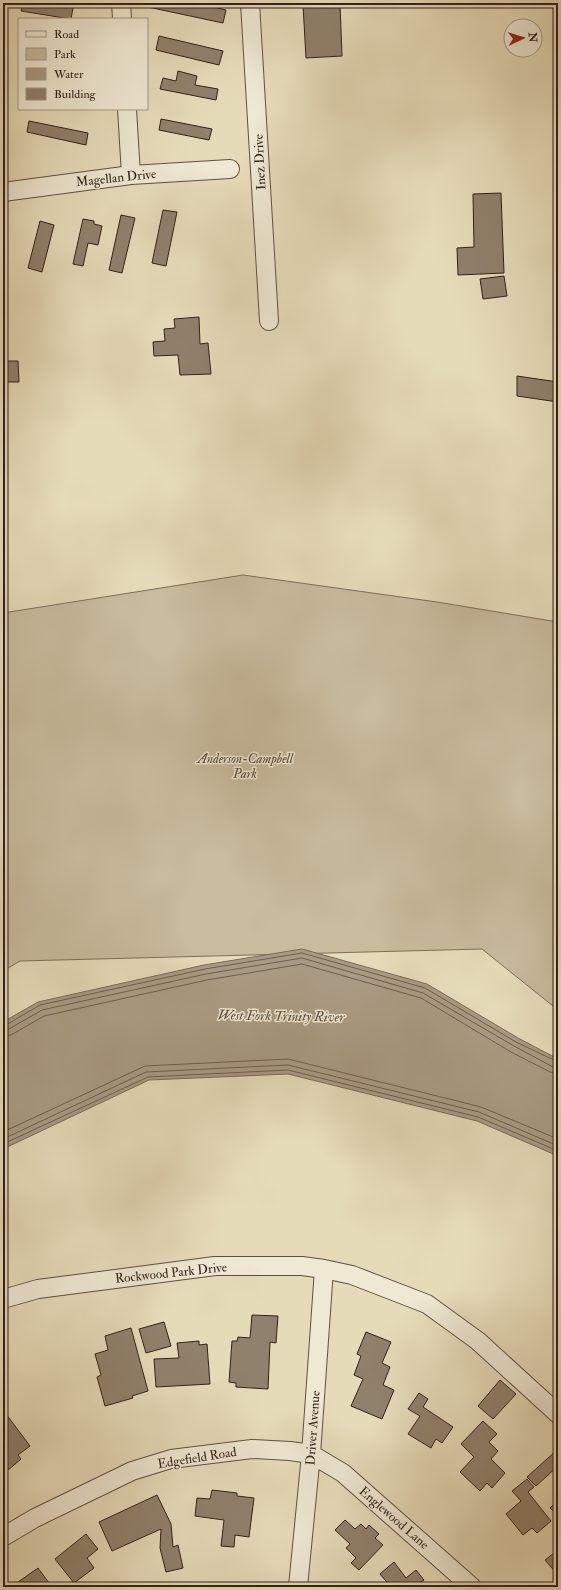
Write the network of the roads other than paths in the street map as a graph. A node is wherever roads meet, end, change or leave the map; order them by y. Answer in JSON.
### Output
{"nodes":[{"id":1,"x":121,"y":3,"type":"edge"},
{"id":2,"x":250,"y":3,"type":"edge"},
{"id":3,"x":122,"y":18,"type":"edge"},
{"id":4,"x":127,"y":110,"type":"edge"},
{"id":5,"x":230,"y":169,"type":"dead end"},
{"id":6,"x":132,"y":175,"type":"junction"},
{"id":7,"x":3,"y":192,"type":"edge"},
{"id":8,"x":269,"y":321,"type":"dead end"},
{"id":9,"x":324,"y":1269,"type":"junction"},
{"id":10,"x":3,"y":1299,"type":"edge"},
{"id":11,"x":558,"y":1414,"type":"edge"},
{"id":12,"x":311,"y":1454,"type":"junction"},
{"id":13,"x":3,"y":1537,"type":"edge"},
{"id":14,"x":298,"y":1587,"type":"edge"},
{"id":15,"x":472,"y":1587,"type":"edge"}],
"edges":[{"from":1,"to":3,"type":"street"},
{"from":2,"to":8,"type":"street","name":"Inez Drive"},
{"from":4,"to":6,"type":"street"},
{"from":5,"to":6,"type":"street","name":"Magellan Drive"},
{"from":6,"to":7,"type":"street","name":"Magellan Drive"},
{"from":9,"to":10,"type":"street","name":"Rockwood Park Drive"},
{"from":9,"to":11,"type":"street","name":"Rockwood Park Drive"},
{"from":9,"to":12,"type":"street","name":"Driver Avenue"},
{"from":12,"to":13,"type":"street","name":"Edgefield Road"},
{"from":12,"to":14,"type":"street","name":"Driver Avenue"},
{"from":12,"to":15,"type":"street","name":"Englewood Lane"}]}
